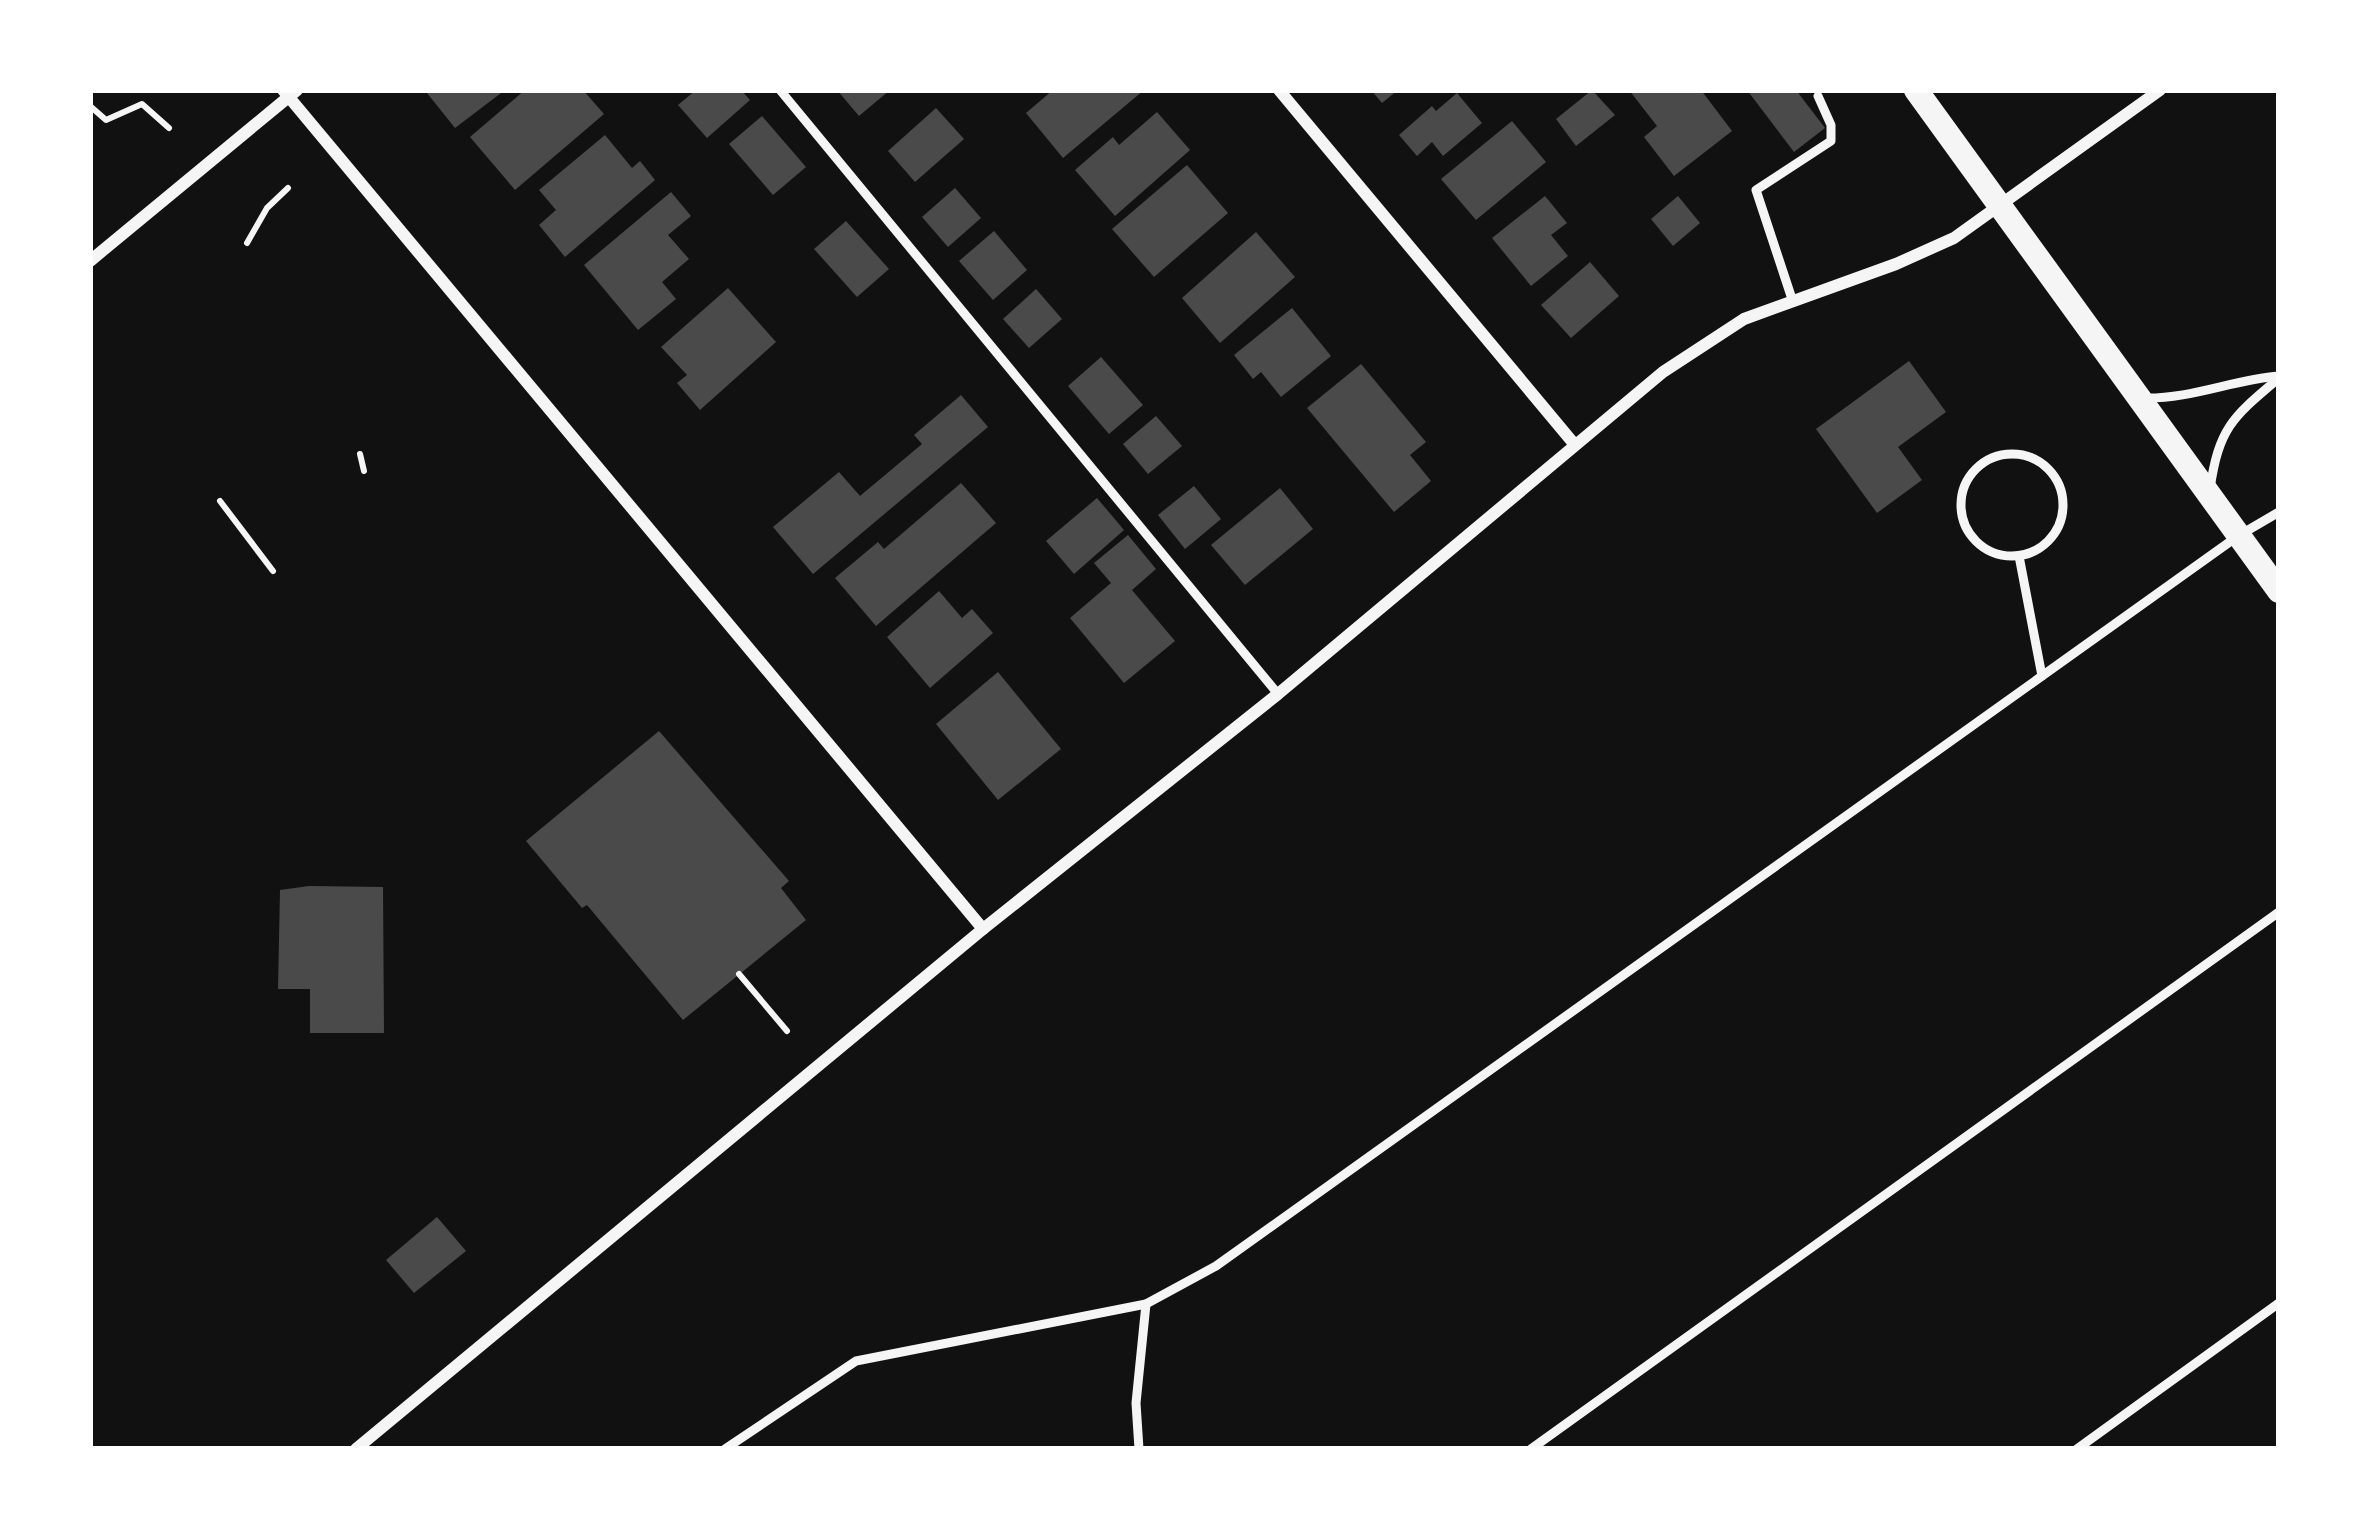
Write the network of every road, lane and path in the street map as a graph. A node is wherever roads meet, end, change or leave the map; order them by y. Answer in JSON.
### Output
{"nodes":[{"id":1,"x":780,"y":90,"type":"edge"},
{"id":2,"x":1279,"y":90,"type":"edge"},
{"id":3,"x":1916,"y":90,"type":"edge"},
{"id":4,"x":2160,"y":90,"type":"edge"},
{"id":5,"x":290,"y":92,"type":"edge"},
{"id":6,"x":1819,"y":92,"type":"edge"},
{"id":7,"x":90,"y":106,"type":"edge"},
{"id":8,"x":169,"y":128,"type":"dead end"},
{"id":9,"x":288,"y":188,"type":"dead end"},
{"id":10,"x":2001,"y":206,"type":"junction"},
{"id":11,"x":247,"y":243,"type":"dead end"},
{"id":12,"x":90,"y":261,"type":"edge"},
{"id":13,"x":1793,"y":302,"type":"junction"},
{"id":14,"x":2279,"y":377,"type":"edge"},
{"id":15,"x":2140,"y":398,"type":"junction"},
{"id":16,"x":1575,"y":445,"type":"junction"},
{"id":17,"x":360,"y":454,"type":"dead end"},
{"id":18,"x":364,"y":471,"type":"dead end"},
{"id":19,"x":2209,"y":495,"type":"junction"},
{"id":20,"x":220,"y":501,"type":"dead end"},
{"id":21,"x":2279,"y":512,"type":"edge"},
{"id":22,"x":2237,"y":536,"type":"junction"},
{"id":23,"x":2019,"y":556,"type":"junction"},
{"id":24,"x":273,"y":571,"type":"dead end"},
{"id":25,"x":2279,"y":592,"type":"edge"},
{"id":26,"x":2042,"y":676,"type":"junction"},
{"id":27,"x":1278,"y":694,"type":"junction"},
{"id":28,"x":2279,"y":912,"type":"edge"},
{"id":29,"x":983,"y":928,"type":"junction"},
{"id":30,"x":739,"y":974,"type":"dead end"},
{"id":31,"x":787,"y":1031,"type":"dead end"},
{"id":32,"x":2279,"y":1303,"type":"edge"},
{"id":33,"x":1146,"y":1304,"type":"junction"},
{"id":34,"x":356,"y":1449,"type":"edge"},
{"id":35,"x":724,"y":1449,"type":"edge"},
{"id":36,"x":1139,"y":1449,"type":"edge"},
{"id":37,"x":1531,"y":1449,"type":"edge"},
{"id":38,"x":2077,"y":1449,"type":"edge"}],
"edges":[{"from":1,"to":27,"type":"lane"},
{"from":2,"to":16,"type":"street"},
{"from":3,"to":10,"type":"main road"},
{"from":4,"to":10,"type":"street"},
{"from":5,"to":12,"type":"street"},
{"from":5,"to":29,"type":"street"},
{"from":6,"to":13,"type":"lane"},
{"from":7,"to":8,"type":"path"},
{"from":9,"to":11,"type":"path"},
{"from":10,"to":13,"type":"street"},
{"from":10,"to":15,"type":"main road"},
{"from":13,"to":16,"type":"street"},
{"from":14,"to":15,"type":"lane"},
{"from":14,"to":19,"type":"lane"},
{"from":15,"to":19,"type":"main road"},
{"from":16,"to":27,"type":"street"},
{"from":17,"to":18,"type":"path"},
{"from":19,"to":22,"type":"main road"},
{"from":20,"to":24,"type":"path"},
{"from":21,"to":22,"type":"lane"},
{"from":22,"to":25,"type":"main road"},
{"from":22,"to":26,"type":"lane"},
{"from":23,"to":23,"type":"lane"},
{"from":23,"to":26,"type":"lane"},
{"from":26,"to":33,"type":"lane"},
{"from":27,"to":29,"type":"street"},
{"from":28,"to":37,"type":"lane"},
{"from":29,"to":34,"type":"street"},
{"from":30,"to":31,"type":"path"},
{"from":32,"to":38,"type":"lane"},
{"from":33,"to":35,"type":"lane"},
{"from":33,"to":36,"type":"lane"}]}
